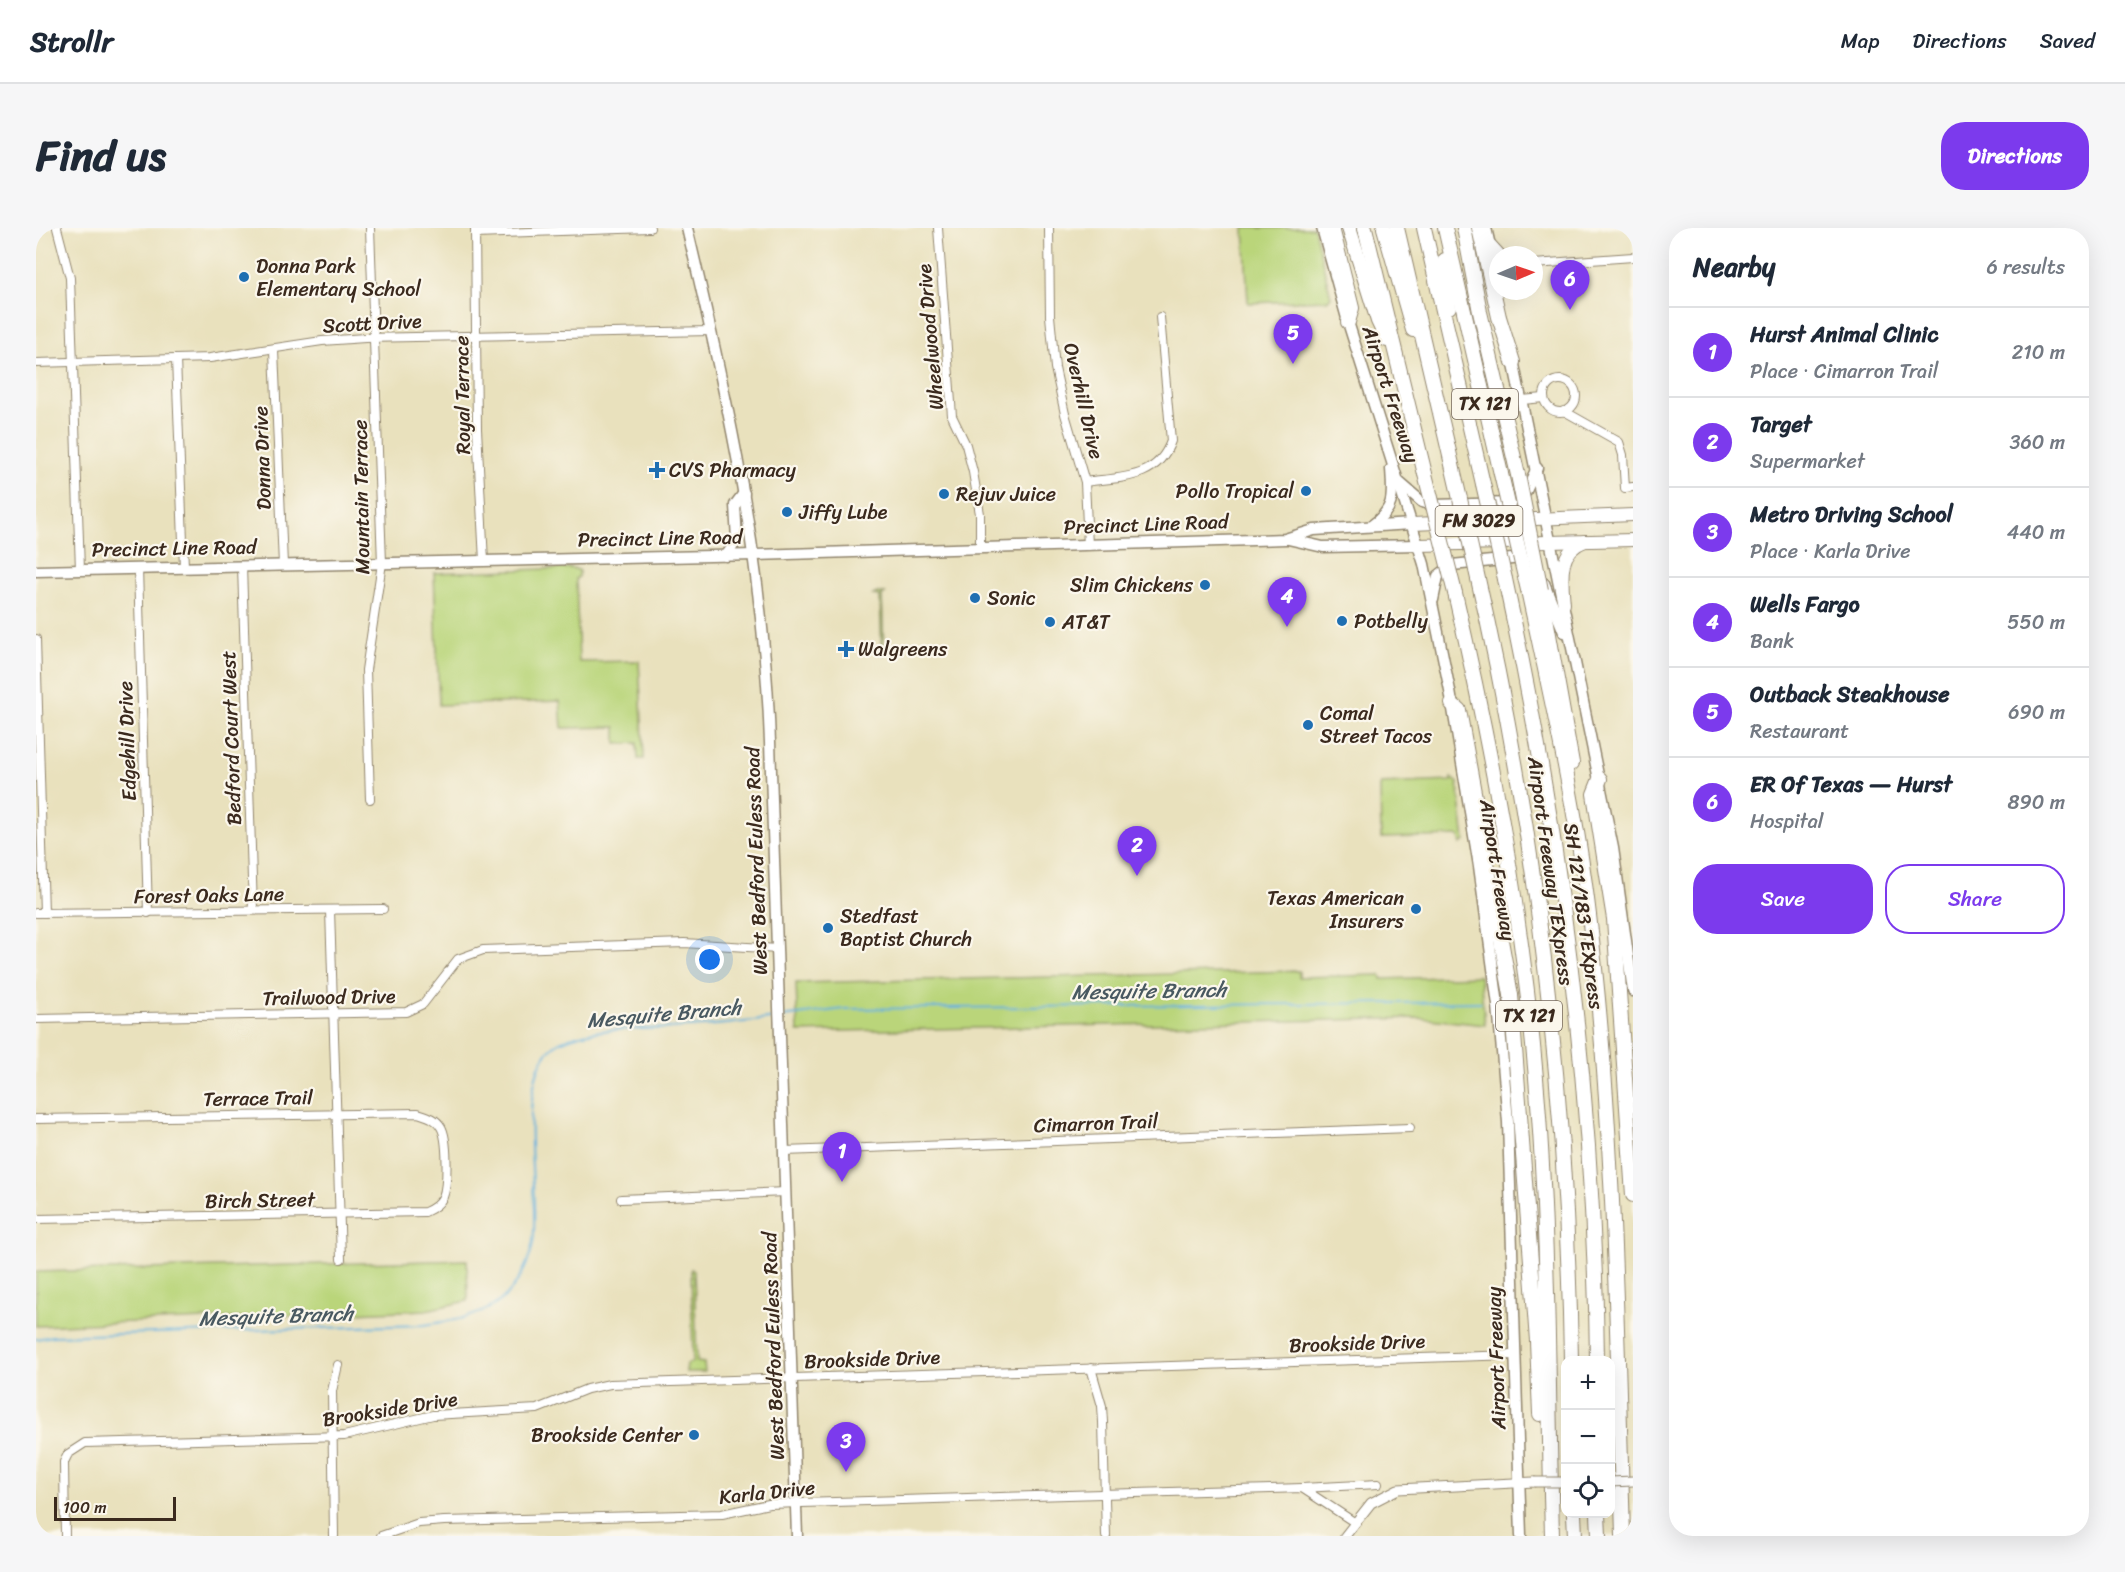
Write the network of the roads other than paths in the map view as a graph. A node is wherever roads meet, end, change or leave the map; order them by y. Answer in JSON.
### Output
{"nodes":[{"id":1,"x":57,"y":228,"type":"edge"},
{"id":2,"x":370,"y":228,"type":"edge"},
{"id":3,"x":650,"y":228,"type":"edge"},
{"id":4,"x":687,"y":228,"type":"edge"},
{"id":5,"x":938,"y":228,"type":"edge"},
{"id":6,"x":1049,"y":228,"type":"edge"},
{"id":7,"x":1322,"y":228,"type":"edge"},
{"id":8,"x":1332,"y":228,"type":"edge"},
{"id":9,"x":1349,"y":228,"type":"edge"},
{"id":10,"x":1365,"y":228,"type":"edge"},
{"id":11,"x":1384,"y":228,"type":"edge"},
{"id":12,"x":1397,"y":228,"type":"edge"},
{"id":13,"x":1424,"y":228,"type":"edge"},
{"id":14,"x":1443,"y":228,"type":"edge"},
{"id":15,"x":1464,"y":228,"type":"edge"},
{"id":16,"x":1479,"y":228,"type":"edge"},
{"id":17,"x":1486,"y":228,"type":"edge"},
{"id":18,"x":475,"y":231,"type":"edge"},
{"id":19,"x":1489,"y":240,"type":"junction"},
{"id":20,"x":1490,"y":246,"type":"edge"},
{"id":21,"x":1494,"y":246,"type":"edge"},
{"id":22,"x":1633,"y":257,"type":"edge"},
{"id":23,"x":1543,"y":261,"type":"edge"},
{"id":24,"x":1501,"y":300,"type":"edge"},
{"id":25,"x":1160,"y":316,"type":"dead end"},
{"id":26,"x":1348,"y":322,"type":"junction"},
{"id":27,"x":711,"y":331,"type":"junction"},
{"id":28,"x":477,"y":336,"type":"junction"},
{"id":29,"x":374,"y":338,"type":"junction"},
{"id":30,"x":274,"y":350,"type":"junction"},
{"id":31,"x":176,"y":359,"type":"junction"},
{"id":32,"x":1396,"y":361,"type":"junction"},
{"id":33,"x":73,"y":362,"type":"junction"},
{"id":34,"x":1513,"y":362,"type":"junction"},
{"id":35,"x":36,"y":363,"type":"edge"},
{"id":36,"x":1456,"y":368,"type":"junction"},
{"id":37,"x":1432,"y":377,"type":"junction"},
{"id":38,"x":1544,"y":398,"type":"junction"},
{"id":39,"x":1522,"y":400,"type":"junction"},
{"id":40,"x":1564,"y":411,"type":"junction"},
{"id":41,"x":1391,"y":454,"type":"junction"},
{"id":42,"x":1537,"y":468,"type":"junction"},
{"id":43,"x":1085,"y":482,"type":"junction"},
{"id":44,"x":1400,"y":483,"type":"junction"},
{"id":45,"x":1633,"y":488,"type":"edge"},
{"id":46,"x":744,"y":493,"type":"junction"},
{"id":47,"x":1633,"y":515,"type":"edge"},
{"id":48,"x":1546,"y":517,"type":"junction"},
{"id":49,"x":1412,"y":524,"type":"junction"},
{"id":50,"x":1370,"y":527,"type":"junction"},
{"id":51,"x":1285,"y":539,"type":"junction"},
{"id":52,"x":1588,"y":540,"type":"junction"},
{"id":53,"x":1633,"y":540,"type":"edge"},
{"id":54,"x":1551,"y":541,"type":"junction"},
{"id":55,"x":1418,"y":545,"type":"junction"},
{"id":56,"x":1088,"y":546,"type":"junction"},
{"id":57,"x":980,"y":548,"type":"junction"},
{"id":58,"x":755,"y":555,"type":"junction"},
{"id":59,"x":726,"y":556,"type":"junction"},
{"id":60,"x":484,"y":561,"type":"junction"},
{"id":61,"x":382,"y":563,"type":"junction"},
{"id":62,"x":283,"y":565,"type":"junction"},
{"id":63,"x":242,"y":566,"type":"junction"},
{"id":64,"x":184,"y":567,"type":"junction"},
{"id":65,"x":138,"y":568,"type":"junction"},
{"id":66,"x":80,"y":570,"type":"junction"},
{"id":67,"x":36,"y":571,"type":"edge"},
{"id":68,"x":1534,"y":590,"type":"junction"},
{"id":69,"x":1432,"y":603,"type":"junction"},
{"id":70,"x":1564,"y":604,"type":"junction"},
{"id":71,"x":1568,"y":637,"type":"junction"},
{"id":72,"x":36,"y":639,"type":"edge"},
{"id":73,"x":1452,"y":704,"type":"junction"},
{"id":74,"x":1600,"y":779,"type":"junction"},
{"id":75,"x":370,"y":799,"type":"dead end"},
{"id":76,"x":382,"y":909,"type":"dead end"},
{"id":77,"x":253,"y":910,"type":"junction"},
{"id":78,"x":330,"y":910,"type":"junction"},
{"id":79,"x":40,"y":913,"type":"edge"},
{"id":80,"x":148,"y":913,"type":"junction"},
{"id":81,"x":777,"y":949,"type":"junction"},
{"id":82,"x":1633,"y":991,"type":"edge"},
{"id":83,"x":333,"y":1014,"type":"junction"},
{"id":84,"x":36,"y":1019,"type":"edge"},
{"id":85,"x":336,"y":1113,"type":"junction"},
{"id":86,"x":36,"y":1119,"type":"edge"},
{"id":87,"x":1410,"y":1128,"type":"dead end"},
{"id":88,"x":784,"y":1151,"type":"junction"},
{"id":89,"x":446,"y":1162,"type":"joint"},
{"id":90,"x":786,"y":1192,"type":"junction"},
{"id":91,"x":1633,"y":1195,"type":"edge"},
{"id":92,"x":621,"y":1199,"type":"dead end"},
{"id":93,"x":339,"y":1215,"type":"junction"},
{"id":94,"x":36,"y":1219,"type":"edge"},
{"id":95,"x":341,"y":1259,"type":"dead end"},
{"id":96,"x":1515,"y":1354,"type":"junction"},
{"id":97,"x":1571,"y":1356,"type":"edge"},
{"id":98,"x":1597,"y":1356,"type":"edge"},
{"id":99,"x":338,"y":1365,"type":"dead end"},
{"id":100,"x":1091,"y":1368,"type":"junction"},
{"id":101,"x":792,"y":1378,"type":"junction"},
{"id":102,"x":332,"y":1437,"type":"junction"},
{"id":103,"x":1549,"y":1445,"type":"junction"},
{"id":104,"x":1633,"y":1481,"type":"edge"},
{"id":105,"x":1561,"y":1482,"type":"edge"},
{"id":106,"x":1615,"y":1482,"type":"edge"},
{"id":107,"x":1519,"y":1483,"type":"junction"},
{"id":108,"x":1378,"y":1484,"type":"dead end"},
{"id":109,"x":1302,"y":1488,"type":"junction"},
{"id":110,"x":1105,"y":1494,"type":"junction"},
{"id":111,"x":796,"y":1503,"type":"junction"},
{"id":112,"x":1574,"y":1518,"type":"edge"},
{"id":113,"x":1598,"y":1518,"type":"edge"},
{"id":114,"x":1633,"y":1519,"type":"edge"},
{"id":115,"x":1354,"y":1522,"type":"junction"},
{"id":116,"x":65,"y":1536,"type":"edge"},
{"id":117,"x":334,"y":1536,"type":"edge"},
{"id":118,"x":381,"y":1536,"type":"edge"},
{"id":119,"x":797,"y":1536,"type":"edge"},
{"id":120,"x":1106,"y":1536,"type":"edge"},
{"id":121,"x":1345,"y":1536,"type":"edge"},
{"id":122,"x":1521,"y":1536,"type":"edge"},
{"id":123,"x":1552,"y":1536,"type":"edge"},
{"id":124,"x":1575,"y":1536,"type":"edge"},
{"id":125,"x":1599,"y":1536,"type":"edge"},
{"id":126,"x":1623,"y":1536,"type":"edge"}],
"edges":[{"from":1,"to":33,"type":"street"},
{"from":2,"to":29,"type":"street","name":"Mountain Terrace"},
{"from":3,"to":18,"type":"street"},
{"from":4,"to":27,"type":"main road","name":"West Bedford Euless Road"},
{"from":5,"to":57,"type":"street","name":"Wheelwood Drive"},
{"from":6,"to":43,"type":"street","name":"Overhill Drive"},
{"from":7,"to":26,"type":"main road","name":"Airport Freeway"},
{"from":8,"to":26,"type":"highway"},
{"from":9,"to":32,"type":"highway"},
{"from":10,"to":32,"type":"highway","name":"Airport Freeway","number":"TX 121"},
{"from":11,"to":37,"type":"highway"},
{"from":12,"to":37,"type":"highway"},
{"from":13,"to":36,"type":"highway"},
{"from":14,"to":36,"type":"highway"},
{"from":14,"to":68,"type":"highway","number":"TX 121","bridge":true},
{"from":15,"to":68,"type":"highway","bridge":true},
{"from":16,"to":34,"type":"highway"},
{"from":17,"to":19,"type":"main road"},
{"from":18,"to":28,"type":"street","name":"Royal Terrace"},
{"from":19,"to":20,"type":"main road"},
{"from":19,"to":21,"type":"street"},
{"from":22,"to":23,"type":"street"},
{"from":24,"to":34,"type":"main road"},
{"from":25,"to":43,"type":"street"},
{"from":26,"to":41,"type":"main road","name":"Airport Freeway"},
{"from":27,"to":28,"type":"street","name":"Scott Drive"},
{"from":27,"to":46,"type":"main road","name":"West Bedford Euless Road"},
{"from":28,"to":29,"type":"street","name":"Scott Drive"},
{"from":28,"to":60,"type":"street","name":"Royal Terrace"},
{"from":29,"to":30,"type":"street","name":"Scott Drive"},
{"from":29,"to":61,"type":"street","name":"Mountain Terrace"},
{"from":30,"to":31,"type":"street","name":"Scott Drive"},
{"from":30,"to":62,"type":"street","name":"Donna Drive"},
{"from":31,"to":33,"type":"street","name":"Scott Drive"},
{"from":31,"to":64,"type":"street"},
{"from":32,"to":103,"type":"highway","name":"Airport Freeway","number":"TX 121","bridge":true},
{"from":33,"to":35,"type":"street","name":"Scott Drive"},
{"from":33,"to":66,"type":"street"},
{"from":34,"to":39,"type":"main road"},
{"from":36,"to":98,"type":"highway","name":"SH 121/183 TEXpress","bridge":true},
{"from":37,"to":97,"type":"highway","name":"Airport Freeway TEXpress","bridge":true},
{"from":38,"to":39,"type":"street"},
{"from":38,"to":40,"type":"street"},
{"from":38,"to":40,"type":"street"},
{"from":39,"to":42,"type":"main road"},
{"from":40,"to":45,"type":"street"},
{"from":41,"to":44,"type":"main road","name":"Airport Freeway"},
{"from":41,"to":50,"type":"main road"},
{"from":42,"to":44,"type":"main road"},
{"from":42,"to":48,"type":"main road"},
{"from":43,"to":56,"type":"street","name":"Overhill Drive"},
{"from":44,"to":49,"type":"main road","name":"Airport Freeway"},
{"from":46,"to":58,"type":"main road","name":"West Bedford Euless Road"},
{"from":46,"to":59,"type":"main road"},
{"from":47,"to":48,"type":"main road","name":"Precinct Line Road","number":"FM 3029"},
{"from":48,"to":49,"type":"main road","name":"Precinct Line Road","number":"FM 3029"},
{"from":48,"to":54,"type":"main road"},
{"from":49,"to":50,"type":"main road","name":"Precinct Line Road"},
{"from":49,"to":55,"type":"main road","name":"Airport Freeway"},
{"from":50,"to":51,"type":"main road","name":"Precinct Line Road"},
{"from":51,"to":55,"type":"main road","name":"Precinct Line Road"},
{"from":51,"to":56,"type":"main road","name":"Precinct Line Road"},
{"from":52,"to":53,"type":"main road","name":"Precinct Line Road","number":"FM 3029"},
{"from":52,"to":54,"type":"main road","name":"Precinct Line Road","number":"FM 3029"},
{"from":52,"to":70,"type":"main road"},
{"from":54,"to":55,"type":"main road","name":"Precinct Line Road","number":"FM 3029"},
{"from":54,"to":70,"type":"main road"},
{"from":55,"to":69,"type":"main road","name":"Airport Freeway"},
{"from":56,"to":57,"type":"main road","name":"Precinct Line Road"},
{"from":57,"to":58,"type":"main road","name":"Precinct Line Road"},
{"from":58,"to":59,"type":"main road","name":"Precinct Line Road"},
{"from":58,"to":81,"type":"main road","name":"West Bedford Euless Road"},
{"from":59,"to":60,"type":"main road","name":"Precinct Line Road"},
{"from":60,"to":61,"type":"main road","name":"Precinct Line Road"},
{"from":61,"to":62,"type":"main road","name":"Precinct Line Road"},
{"from":61,"to":75,"type":"street","name":"Mountain Terrace"},
{"from":62,"to":63,"type":"main road","name":"Precinct Line Road"},
{"from":63,"to":64,"type":"main road","name":"Precinct Line Road"},
{"from":63,"to":77,"type":"street","name":"Bedford Court West"},
{"from":64,"to":65,"type":"main road","name":"Precinct Line Road"},
{"from":65,"to":66,"type":"main road","name":"Precinct Line Road"},
{"from":65,"to":80,"type":"street","name":"Edgehill Drive"},
{"from":66,"to":67,"type":"main road","name":"Precinct Line Road"},
{"from":68,"to":126,"type":"highway","number":"TX 121"},
{"from":69,"to":71,"type":"main road"},
{"from":69,"to":73,"type":"main road","name":"Airport Freeway"},
{"from":70,"to":71,"type":"main road"},
{"from":71,"to":74,"type":"main road"},
{"from":72,"to":79,"type":"street"},
{"from":73,"to":96,"type":"main road","name":"Airport Freeway"},
{"from":73,"to":103,"type":"highway"},
{"from":74,"to":82,"type":"main road"},
{"from":74,"to":91,"type":"highway"},
{"from":76,"to":78,"type":"street","name":"Forest Oaks Lane"},
{"from":77,"to":78,"type":"street","name":"Forest Oaks Lane"},
{"from":77,"to":80,"type":"street","name":"Forest Oaks Lane"},
{"from":78,"to":83,"type":"street"},
{"from":79,"to":80,"type":"street","name":"Forest Oaks Lane"},
{"from":81,"to":83,"type":"street","name":"Trailwood Drive"},
{"from":81,"to":88,"type":"main road","name":"West Bedford Euless Road"},
{"from":83,"to":84,"type":"street","name":"Trailwood Drive"},
{"from":83,"to":85,"type":"street"},
{"from":85,"to":86,"type":"street","name":"Terrace Trail"},
{"from":85,"to":89,"type":"street","name":"Terrace Trail"},
{"from":85,"to":93,"type":"street"},
{"from":87,"to":88,"type":"street","name":"Cimarron Trail"},
{"from":88,"to":90,"type":"main road","name":"West Bedford Euless Road"},
{"from":89,"to":93,"type":"street","name":"Birch Street"},
{"from":90,"to":92,"type":"street"},
{"from":90,"to":101,"type":"main road","name":"West Bedford Euless Road"},
{"from":93,"to":94,"type":"street","name":"Birch Street"},
{"from":93,"to":95,"type":"street"},
{"from":96,"to":100,"type":"street","name":"Brookside Drive"},
{"from":96,"to":107,"type":"main road","name":"Airport Freeway"},
{"from":99,"to":102,"type":"street"},
{"from":100,"to":101,"type":"street","name":"Brookside Drive"},
{"from":100,"to":110,"type":"street"},
{"from":101,"to":102,"type":"street","name":"Brookside Drive"},
{"from":101,"to":111,"type":"main road","name":"West Bedford Euless Road"},
{"from":102,"to":116,"type":"street","name":"Brookside Drive"},
{"from":102,"to":117,"type":"street"},
{"from":103,"to":123,"type":"highway","name":"Airport Freeway","number":"TX 121"},
{"from":104,"to":106,"type":"street","bridge":true},
{"from":105,"to":107,"type":"street","bridge":true},
{"from":107,"to":115,"type":"street"},
{"from":107,"to":122,"type":"main road","name":"Airport Freeway"},
{"from":108,"to":109,"type":"street","name":"Karla Drive"},
{"from":109,"to":110,"type":"street","name":"Karla Drive"},
{"from":109,"to":115,"type":"street"},
{"from":110,"to":111,"type":"street","name":"Karla Drive"},
{"from":110,"to":120,"type":"street"},
{"from":111,"to":118,"type":"street","name":"Karla Drive"},
{"from":111,"to":119,"type":"main road","name":"West Bedford Euless Road"},
{"from":112,"to":124,"type":"highway"},
{"from":113,"to":125,"type":"highway"},
{"from":114,"to":126,"type":"highway"},
{"from":115,"to":121,"type":"street"}]}
